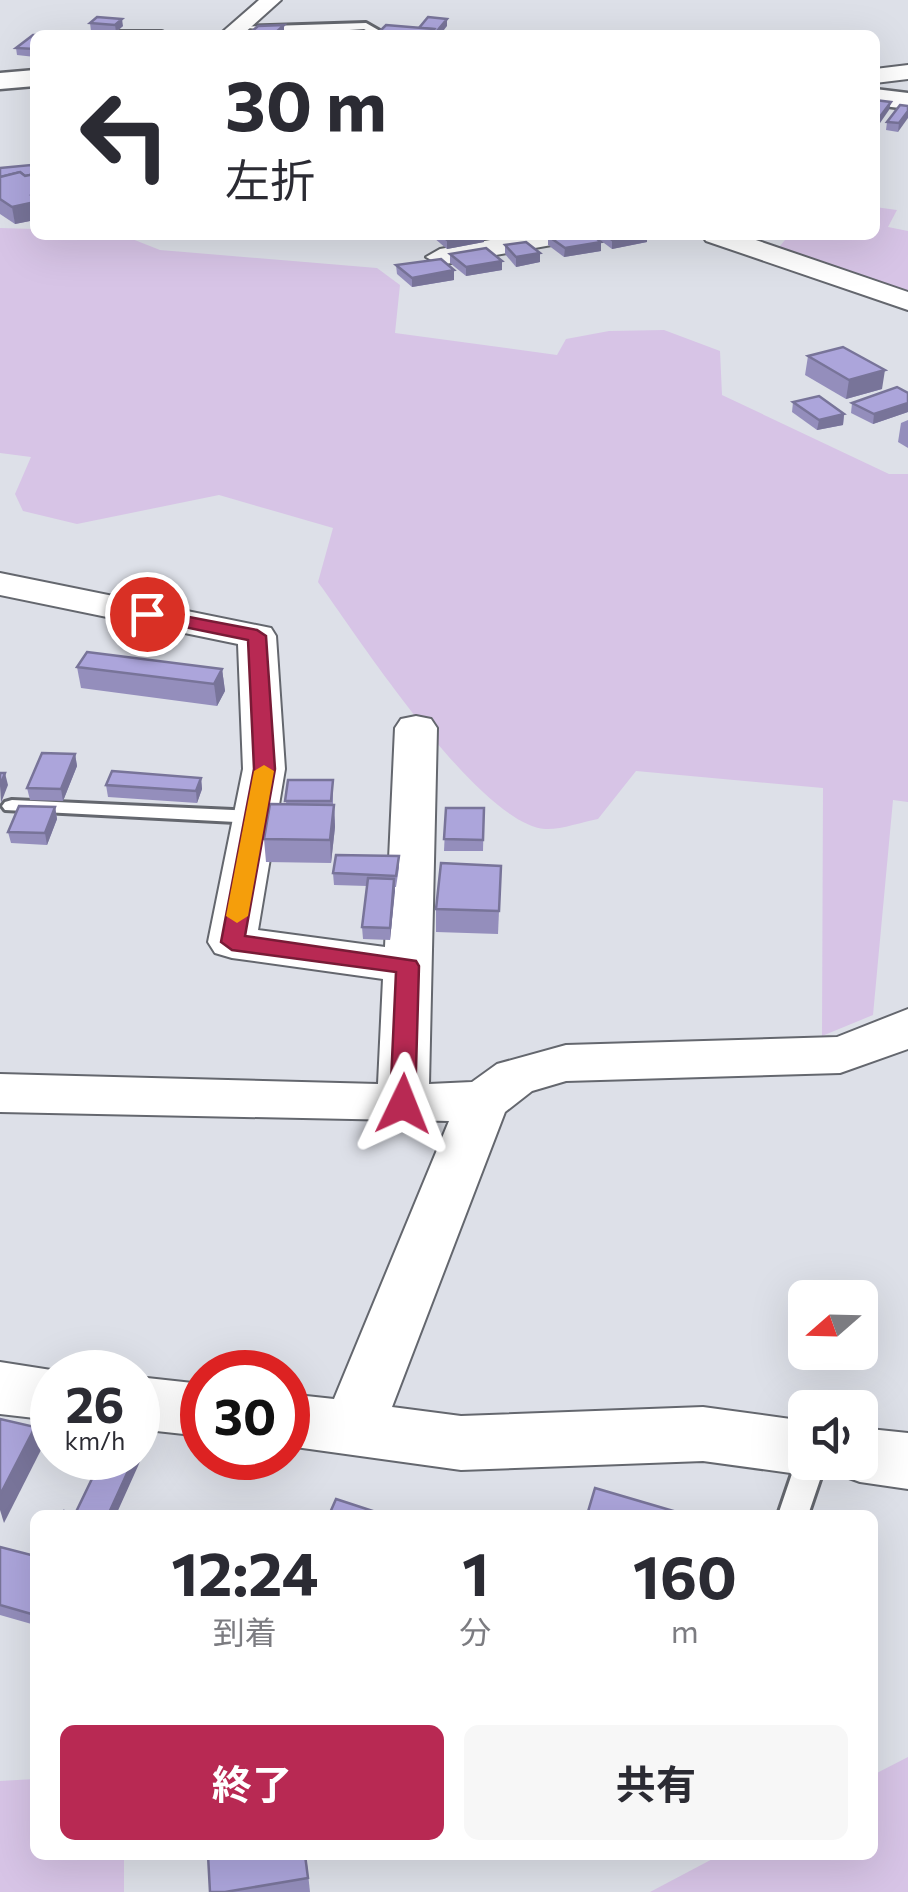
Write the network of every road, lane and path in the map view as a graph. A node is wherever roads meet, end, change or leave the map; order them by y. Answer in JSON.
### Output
{"nodes":[{"id":1,"x":271,"y":0,"type":"edge"},
{"id":2,"x":235,"y":30,"type":"edge"},
{"id":3,"x":304,"y":30,"type":"edge"},
{"id":4,"x":373,"y":30,"type":"edge"},
{"id":5,"x":908,"y":72,"type":"edge"},
{"id":6,"x":880,"y":75,"type":"edge"},
{"id":7,"x":30,"y":78,"type":"edge"},
{"id":8,"x":0,"y":80,"type":"edge"},
{"id":9,"x":880,"y":98,"type":"edge"},
{"id":10,"x":908,"y":101,"type":"edge"},
{"id":11,"x":536,"y":240,"type":"edge"},
{"id":12,"x":729,"y":240,"type":"edge"},
{"id":13,"x":440,"y":258,"type":"edge"},
{"id":14,"x":908,"y":302,"type":"edge"},
{"id":15,"x":0,"y":584,"type":"edge"},
{"id":16,"x":416,"y":728,"type":"dead end"},
{"id":17,"x":12,"y":806,"type":"dead end"},
{"id":18,"x":256,"y":817,"type":"junction"},
{"id":19,"x":408,"y":966,"type":"junction"},
{"id":20,"x":908,"y":1027,"type":"edge"},
{"id":21,"x":0,"y":1093,"type":"edge"},
{"id":22,"x":483,"y":1101,"type":"junction"},
{"id":23,"x":403,"y":1104,"type":"junction"},
{"id":24,"x":0,"y":1388,"type":"edge"},
{"id":25,"x":30,"y":1391,"type":"edge"},
{"id":26,"x":310,"y":1422,"type":"edge"},
{"id":27,"x":353,"y":1427,"type":"junction"},
{"id":28,"x":788,"y":1446,"type":"edge"},
{"id":29,"x":878,"y":1457,"type":"edge"},
{"id":30,"x":908,"y":1461,"type":"edge"},
{"id":31,"x":805,"y":1480,"type":"edge"},
{"id":32,"x":795,"y":1510,"type":"edge"}],
"edges":[{"from":1,"to":2,"type":"street"},
{"from":3,"to":4,"type":"lane"},
{"from":5,"to":6,"type":"street"},
{"from":7,"to":8,"type":"street"},
{"from":9,"to":10,"type":"street"},
{"from":11,"to":13,"type":"street"},
{"from":12,"to":14,"type":"street"},
{"from":15,"to":18,"type":"street"},
{"from":16,"to":19,"type":"street"},
{"from":17,"to":18,"type":"lane"},
{"from":18,"to":19,"type":"street"},
{"from":19,"to":23,"type":"street"},
{"from":20,"to":22,"type":"street"},
{"from":21,"to":23,"type":"street"},
{"from":22,"to":23,"type":"street"},
{"from":22,"to":27,"type":"street"},
{"from":24,"to":25,"type":"street"},
{"from":26,"to":27,"type":"street"},
{"from":27,"to":28,"type":"street"},
{"from":29,"to":30,"type":"street"},
{"from":31,"to":32,"type":"lane"}]}
